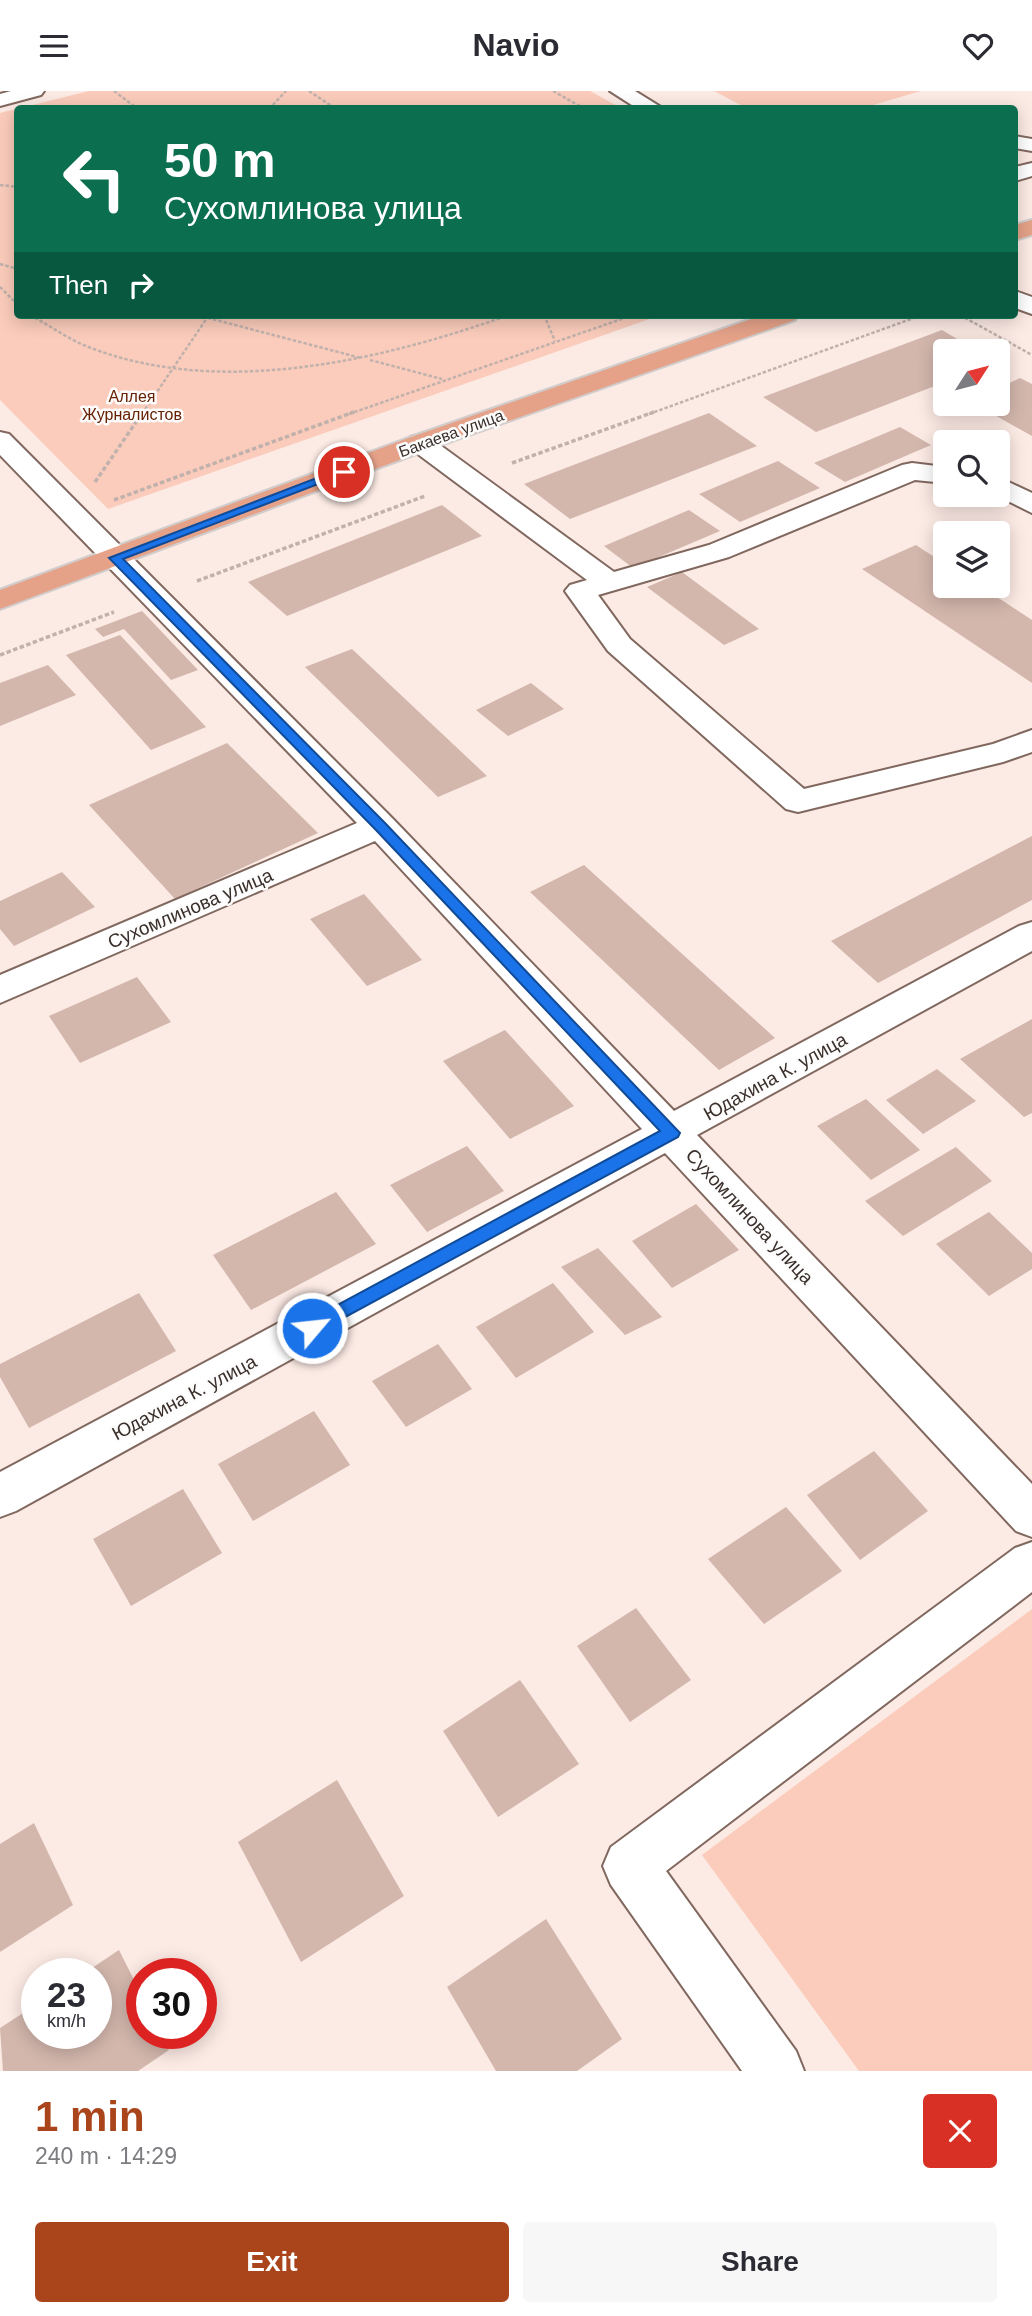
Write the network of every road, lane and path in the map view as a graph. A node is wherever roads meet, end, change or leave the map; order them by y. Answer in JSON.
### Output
{"nodes":[{"id":1,"x":34,"y":91,"type":"edge"},
{"id":2,"x":114,"y":91,"type":"edge"},
{"id":3,"x":286,"y":91,"type":"edge"},
{"id":4,"x":309,"y":91,"type":"edge"},
{"id":5,"x":553,"y":91,"type":"edge"},
{"id":6,"x":620,"y":91,"type":"edge"},
{"id":7,"x":0,"y":100,"type":"edge"},
{"id":8,"x":133,"y":105,"type":"edge"},
{"id":9,"x":273,"y":105,"type":"edge"},
{"id":10,"x":330,"y":105,"type":"edge"},
{"id":11,"x":578,"y":105,"type":"edge"},
{"id":12,"x":646,"y":105,"type":"edge"},
{"id":13,"x":0,"y":286,"type":"edge"},
{"id":14,"x":14,"y":301,"type":"edge"},
{"id":15,"x":37,"y":319,"type":"edge"},
{"id":16,"x":206,"y":319,"type":"edge"},
{"id":17,"x":219,"y":319,"type":"edge"},
{"id":18,"x":499,"y":319,"type":"edge"},
{"id":19,"x":546,"y":319,"type":"edge"},
{"id":20,"x":622,"y":319,"type":"edge"},
{"id":21,"x":775,"y":319,"type":"edge"},
{"id":22,"x":967,"y":319,"type":"edge"},
{"id":23,"x":555,"y":341,"type":"junction"},
{"id":24,"x":1032,"y":355,"type":"edge"},
{"id":25,"x":366,"y":359,"type":"junction"},
{"id":26,"x":174,"y":366,"type":"junction"},
{"id":27,"x":443,"y":379,"type":"junction"},
{"id":28,"x":0,"y":440,"type":"edge"},
{"id":29,"x":420,"y":443,"type":"junction"},
{"id":30,"x":933,"y":474,"type":"edge"},
{"id":31,"x":1010,"y":492,"type":"edge"},
{"id":32,"x":1032,"y":505,"type":"edge"},
{"id":33,"x":73,"y":515,"type":"junction"},
{"id":34,"x":115,"y":558,"type":"junction"},
{"id":35,"x":610,"y":583,"type":"junction"},
{"id":36,"x":0,"y":600,"type":"edge"},
{"id":37,"x":1018,"y":746,"type":"edge"},
{"id":38,"x":1032,"y":772,"type":"edge"},
{"id":39,"x":380,"y":826,"type":"junction"},
{"id":40,"x":1032,"y":935,"type":"edge"},
{"id":41,"x":0,"y":990,"type":"edge"},
{"id":42,"x":672,"y":1133,"type":"junction"},
{"id":43,"x":0,"y":1496,"type":"edge"},
{"id":44,"x":1032,"y":1516,"type":"edge"},
{"id":45,"x":1032,"y":1564,"type":"edge"},
{"id":46,"x":776,"y":2071,"type":"edge"}],
"edges":[{"from":1,"to":7,"type":"street"},
{"from":2,"to":8,"type":"path"},
{"from":3,"to":9,"type":"path"},
{"from":4,"to":10,"type":"path"},
{"from":5,"to":11,"type":"path"},
{"from":6,"to":12,"type":"street"},
{"from":13,"to":14,"type":"path"},
{"from":15,"to":26,"type":"path"},
{"from":16,"to":26,"type":"path"},
{"from":17,"to":25,"type":"path"},
{"from":18,"to":25,"type":"path"},
{"from":19,"to":23,"type":"path"},
{"from":20,"to":23,"type":"path"},
{"from":21,"to":29,"type":"main road","name":"Бакаева улица"},
{"from":22,"to":24,"type":"path"},
{"from":23,"to":27,"type":"path"},
{"from":25,"to":26,"type":"path"},
{"from":25,"to":27,"type":"path"},
{"from":26,"to":33,"type":"path"},
{"from":27,"to":33,"type":"path"},
{"from":28,"to":33,"type":"street","name":"Сухомлинова улица"},
{"from":29,"to":34,"type":"main road","name":"Бакаева улица"},
{"from":29,"to":35,"type":"street"},
{"from":30,"to":35,"type":"street"},
{"from":31,"to":32,"type":"street"},
{"from":33,"to":34,"type":"street","name":"Сухомлинова улица"},
{"from":34,"to":36,"type":"main road","name":"Бакаева улица"},
{"from":34,"to":39,"type":"street","name":"Сухомлинова улица"},
{"from":35,"to":37,"type":"street"},
{"from":37,"to":38,"type":"street"},
{"from":39,"to":41,"type":"street","name":"Сухомлинова улица"},
{"from":39,"to":42,"type":"street","name":"Сухомлинова улица"},
{"from":40,"to":42,"type":"street","name":"Юдахина К. улица"},
{"from":42,"to":43,"type":"street","name":"Юдахина К. улица"},
{"from":42,"to":44,"type":"street","name":"Сухомлинова улица"},
{"from":45,"to":46,"type":"street"}]}
